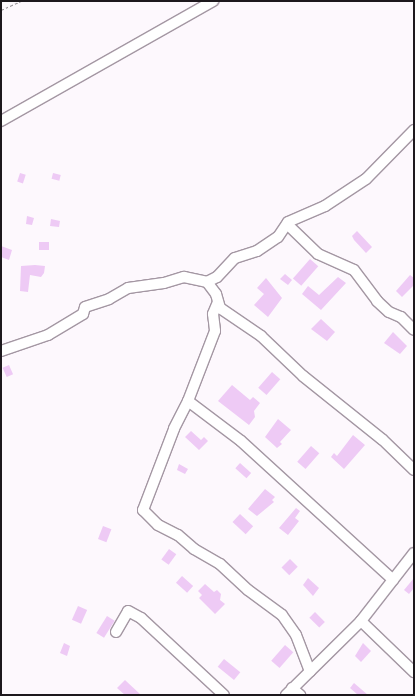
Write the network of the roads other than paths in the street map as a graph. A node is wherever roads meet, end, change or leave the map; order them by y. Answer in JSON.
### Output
{"nodes":[{"id":1,"x":213,"y":1,"type":"edge"},
{"id":2,"x":1,"y":121,"type":"edge"},
{"id":3,"x":414,"y":130,"type":"edge"},
{"id":4,"x":287,"y":224,"type":"junction"},
{"id":5,"x":207,"y":282,"type":"junction"},
{"id":6,"x":218,"y":302,"type":"junction"},
{"id":7,"x":414,"y":330,"type":"edge"},
{"id":8,"x":1,"y":351,"type":"edge"},
{"id":9,"x":188,"y":401,"type":"junction"},
{"id":10,"x":414,"y":470,"type":"edge"},
{"id":11,"x":414,"y":553,"type":"edge"},
{"id":12,"x":393,"y":580,"type":"junction"},
{"id":13,"x":361,"y":621,"type":"junction"},
{"id":14,"x":116,"y":632,"type":"dead end"},
{"id":15,"x":310,"y":670,"type":"junction"},
{"id":16,"x":414,"y":672,"type":"edge"},
{"id":17,"x":293,"y":693,"type":"edge"},
{"id":18,"x":224,"y":695,"type":"edge"}],
"edges":[{"from":1,"to":2,"type":"street"},
{"from":3,"to":4,"type":"street"},
{"from":4,"to":5,"type":"street"},
{"from":4,"to":7,"type":"street"},
{"from":5,"to":6,"type":"street"},
{"from":5,"to":8,"type":"street"},
{"from":6,"to":9,"type":"street"},
{"from":6,"to":10,"type":"street"},
{"from":9,"to":12,"type":"street"},
{"from":9,"to":15,"type":"street"},
{"from":11,"to":12,"type":"street"},
{"from":12,"to":13,"type":"street"},
{"from":13,"to":15,"type":"street"},
{"from":13,"to":16,"type":"street"},
{"from":14,"to":18,"type":"street"},
{"from":15,"to":17,"type":"street"}]}
